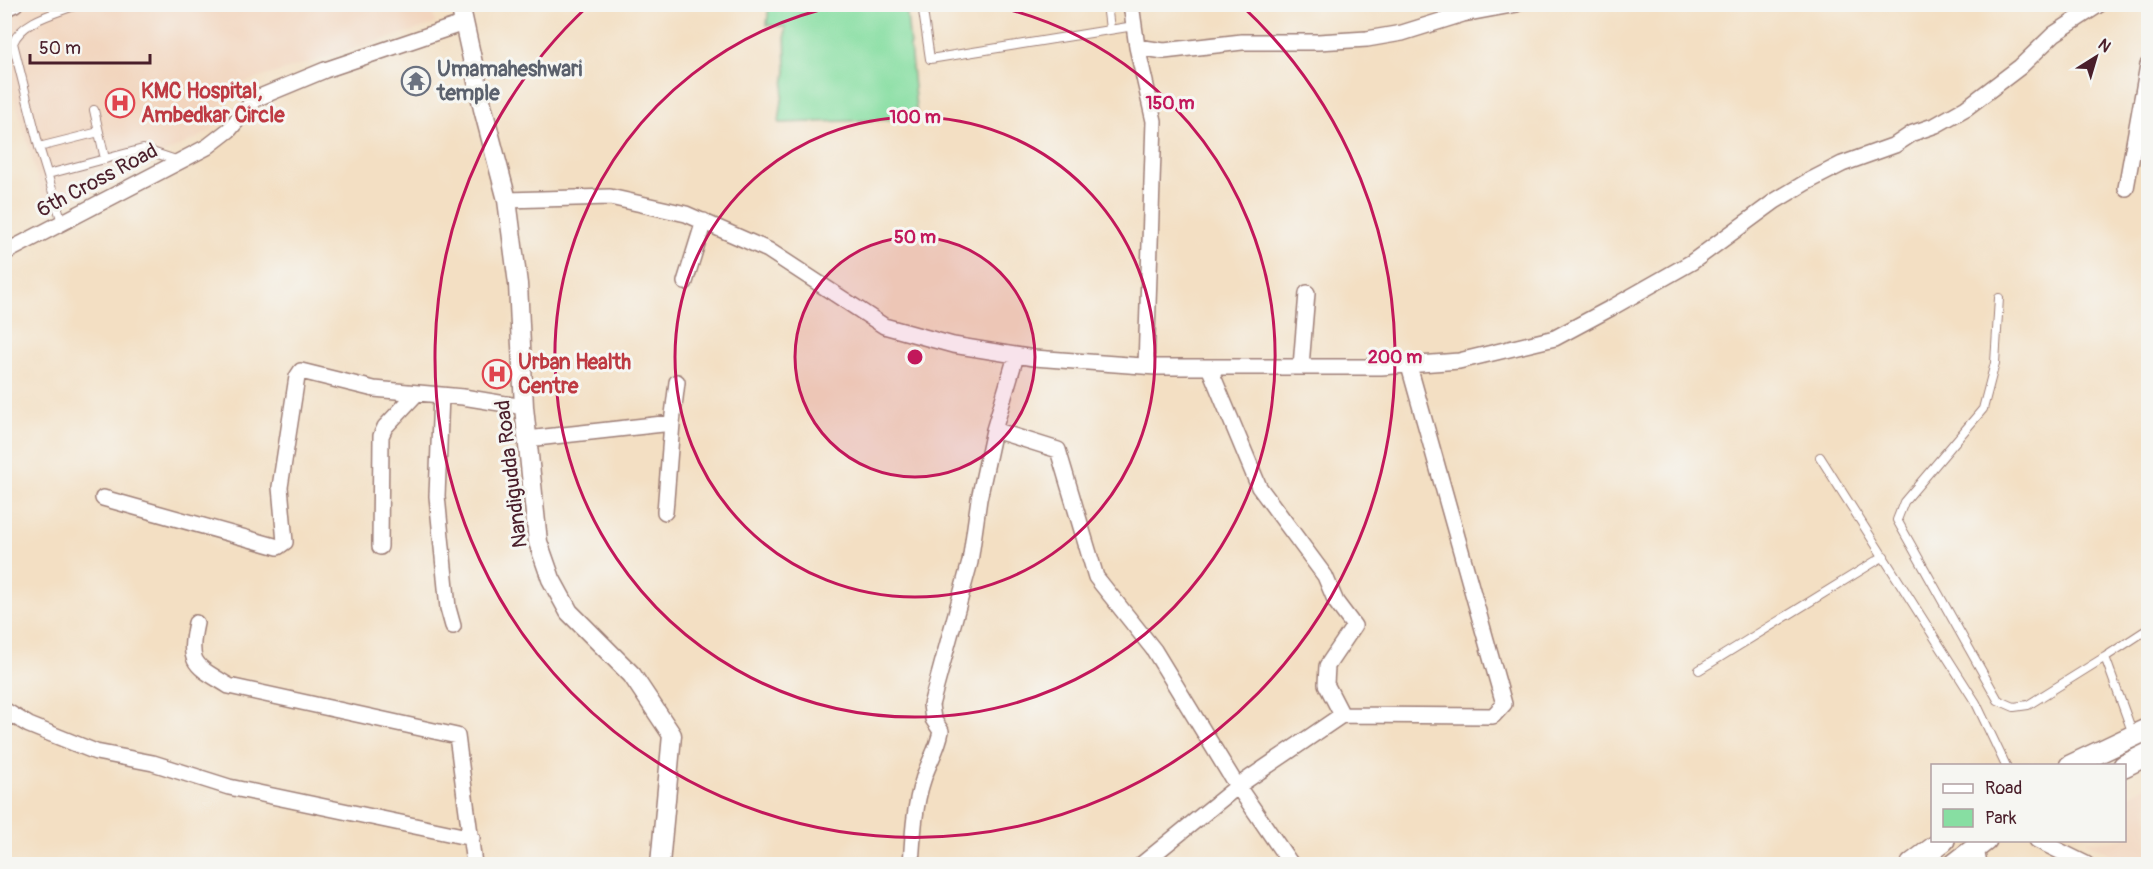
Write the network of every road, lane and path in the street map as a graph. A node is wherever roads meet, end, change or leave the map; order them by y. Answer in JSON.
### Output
{"nodes":[{"id":1,"x":15,"y":4,"type":"edge"},
{"id":2,"x":79,"y":4,"type":"edge"},
{"id":3,"x":460,"y":4,"type":"edge"},
{"id":4,"x":922,"y":4,"type":"edge"},
{"id":5,"x":1107,"y":4,"type":"edge"},
{"id":6,"x":1131,"y":4,"type":"edge"},
{"id":7,"x":1517,"y":4,"type":"edge"},
{"id":8,"x":2100,"y":4,"type":"edge"},
{"id":9,"x":4,"y":9,"type":"edge"},
{"id":10,"x":464,"y":23,"type":"junction"},
{"id":11,"x":1134,"y":26,"type":"junction"},
{"id":12,"x":1110,"y":29,"type":"junction"},
{"id":13,"x":1137,"y":47,"type":"junction"},
{"id":14,"x":2148,"y":65,"type":"edge"},
{"id":15,"x":94,"y":110,"type":"dead end"},
{"id":16,"x":99,"y":132,"type":"junction"},
{"id":17,"x":39,"y":147,"type":"junction"},
{"id":18,"x":105,"y":159,"type":"junction"},
{"id":19,"x":180,"y":161,"type":"junction"},
{"id":20,"x":48,"y":174,"type":"junction"},
{"id":21,"x":2126,"y":188,"type":"dead end"},
{"id":22,"x":507,"y":200,"type":"junction"},
{"id":23,"x":704,"y":221,"type":"junction"},
{"id":24,"x":62,"y":222,"type":"junction"},
{"id":25,"x":4,"y":253,"type":"edge"},
{"id":26,"x":685,"y":282,"type":"dead end"},
{"id":27,"x":1307,"y":293,"type":"dead end"},
{"id":28,"x":1999,"y":298,"type":"dead end"},
{"id":29,"x":1016,"y":356,"type":"junction"},
{"id":30,"x":1146,"y":366,"type":"junction"},
{"id":31,"x":1209,"y":366,"type":"junction"},
{"id":32,"x":1300,"y":366,"type":"junction"},
{"id":33,"x":1409,"y":366,"type":"junction"},
{"id":34,"x":677,"y":382,"type":"dead end"},
{"id":35,"x":416,"y":394,"type":"junction"},
{"id":36,"x":441,"y":395,"type":"junction"},
{"id":37,"x":524,"y":407,"type":"junction"},
{"id":38,"x":672,"y":423,"type":"junction"},
{"id":39,"x":994,"y":430,"type":"junction"},
{"id":40,"x":528,"y":439,"type":"junction"},
{"id":41,"x":1820,"y":457,"type":"dead end"},
{"id":42,"x":103,"y":498,"type":"dead end"},
{"id":43,"x":665,"y":512,"type":"dead end"},
{"id":44,"x":380,"y":547,"type":"dead end"},
{"id":45,"x":1884,"y":556,"type":"junction"},
{"id":46,"x":196,"y":623,"type":"dead end"},
{"id":47,"x":453,"y":626,"type":"dead end"},
{"id":48,"x":2148,"y":629,"type":"edge"},
{"id":49,"x":2106,"y":657,"type":"junction"},
{"id":50,"x":1699,"y":670,"type":"dead end"},
{"id":51,"x":4,"y":710,"type":"edge"},
{"id":52,"x":1342,"y":715,"type":"junction"},
{"id":53,"x":2141,"y":732,"type":"edge"},
{"id":54,"x":2148,"y":754,"type":"edge"},
{"id":55,"x":2006,"y":764,"type":"edge"},
{"id":56,"x":2072,"y":764,"type":"edge"},
{"id":57,"x":2126,"y":764,"type":"edge"},
{"id":58,"x":1238,"y":786,"type":"junction"},
{"id":59,"x":472,"y":838,"type":"junction"},
{"id":60,"x":1941,"y":842,"type":"edge"},
{"id":61,"x":2041,"y":842,"type":"edge"},
{"id":62,"x":1980,"y":851,"type":"edge"},
{"id":63,"x":1149,"y":862,"type":"edge"},
{"id":64,"x":474,"y":864,"type":"edge"},
{"id":65,"x":660,"y":864,"type":"edge"},
{"id":66,"x":911,"y":864,"type":"edge"},
{"id":67,"x":1291,"y":864,"type":"edge"},
{"id":68,"x":1912,"y":864,"type":"edge"},
{"id":69,"x":1955,"y":864,"type":"edge"},
{"id":70,"x":2086,"y":864,"type":"edge"}],
"edges":[{"from":1,"to":9,"type":"street"},
{"from":2,"to":17,"type":"lane"},
{"from":3,"to":10,"type":"street","name":"Nandigudda Road"},
{"from":4,"to":12,"type":"lane"},
{"from":5,"to":12,"type":"lane"},
{"from":6,"to":11,"type":"street"},
{"from":7,"to":13,"type":"street"},
{"from":8,"to":33,"type":"street"},
{"from":10,"to":19,"type":"street","name":"6th Cross Road"},
{"from":10,"to":22,"type":"street","name":"Nandigudda Road"},
{"from":11,"to":12,"type":"lane"},
{"from":11,"to":13,"type":"street"},
{"from":13,"to":30,"type":"street"},
{"from":14,"to":21,"type":"street"},
{"from":15,"to":16,"type":"lane"},
{"from":16,"to":17,"type":"lane"},
{"from":16,"to":18,"type":"lane"},
{"from":17,"to":20,"type":"lane"},
{"from":18,"to":19,"type":"lane"},
{"from":18,"to":20,"type":"lane"},
{"from":19,"to":24,"type":"street","name":"6th Cross Road"},
{"from":20,"to":24,"type":"lane"},
{"from":22,"to":23,"type":"street"},
{"from":22,"to":37,"type":"street","name":"Nandigudda Road"},
{"from":23,"to":26,"type":"street"},
{"from":23,"to":29,"type":"street"},
{"from":24,"to":25,"type":"street","name":"6th Cross Road"},
{"from":27,"to":32,"type":"street"},
{"from":28,"to":49,"type":"lane"},
{"from":29,"to":30,"type":"street"},
{"from":29,"to":39,"type":"street"},
{"from":30,"to":31,"type":"street"},
{"from":31,"to":32,"type":"street"},
{"from":31,"to":52,"type":"street"},
{"from":32,"to":33,"type":"street"},
{"from":33,"to":52,"type":"street"},
{"from":34,"to":38,"type":"street"},
{"from":35,"to":36,"type":"street"},
{"from":35,"to":42,"type":"street"},
{"from":35,"to":44,"type":"street"},
{"from":36,"to":37,"type":"street"},
{"from":36,"to":47,"type":"street"},
{"from":37,"to":40,"type":"street","name":"Nandigudda Road"},
{"from":38,"to":40,"type":"street"},
{"from":38,"to":43,"type":"street"},
{"from":39,"to":58,"type":"street"},
{"from":39,"to":66,"type":"street"},
{"from":40,"to":65,"type":"street","name":"Nandigudda Road"},
{"from":41,"to":45,"type":"lane"},
{"from":45,"to":50,"type":"lane"},
{"from":45,"to":55,"type":"lane"},
{"from":46,"to":59,"type":"street"},
{"from":48,"to":49,"type":"lane"},
{"from":49,"to":53,"type":"lane"},
{"from":51,"to":59,"type":"street"},
{"from":52,"to":58,"type":"street"},
{"from":53,"to":56,"type":"main road"},
{"from":54,"to":57,"type":"main road"},
{"from":58,"to":63,"type":"street"},
{"from":58,"to":67,"type":"street"},
{"from":59,"to":64,"type":"street"},
{"from":60,"to":68,"type":"main road"},
{"from":61,"to":70,"type":"street"},
{"from":62,"to":69,"type":"main road"}]}
